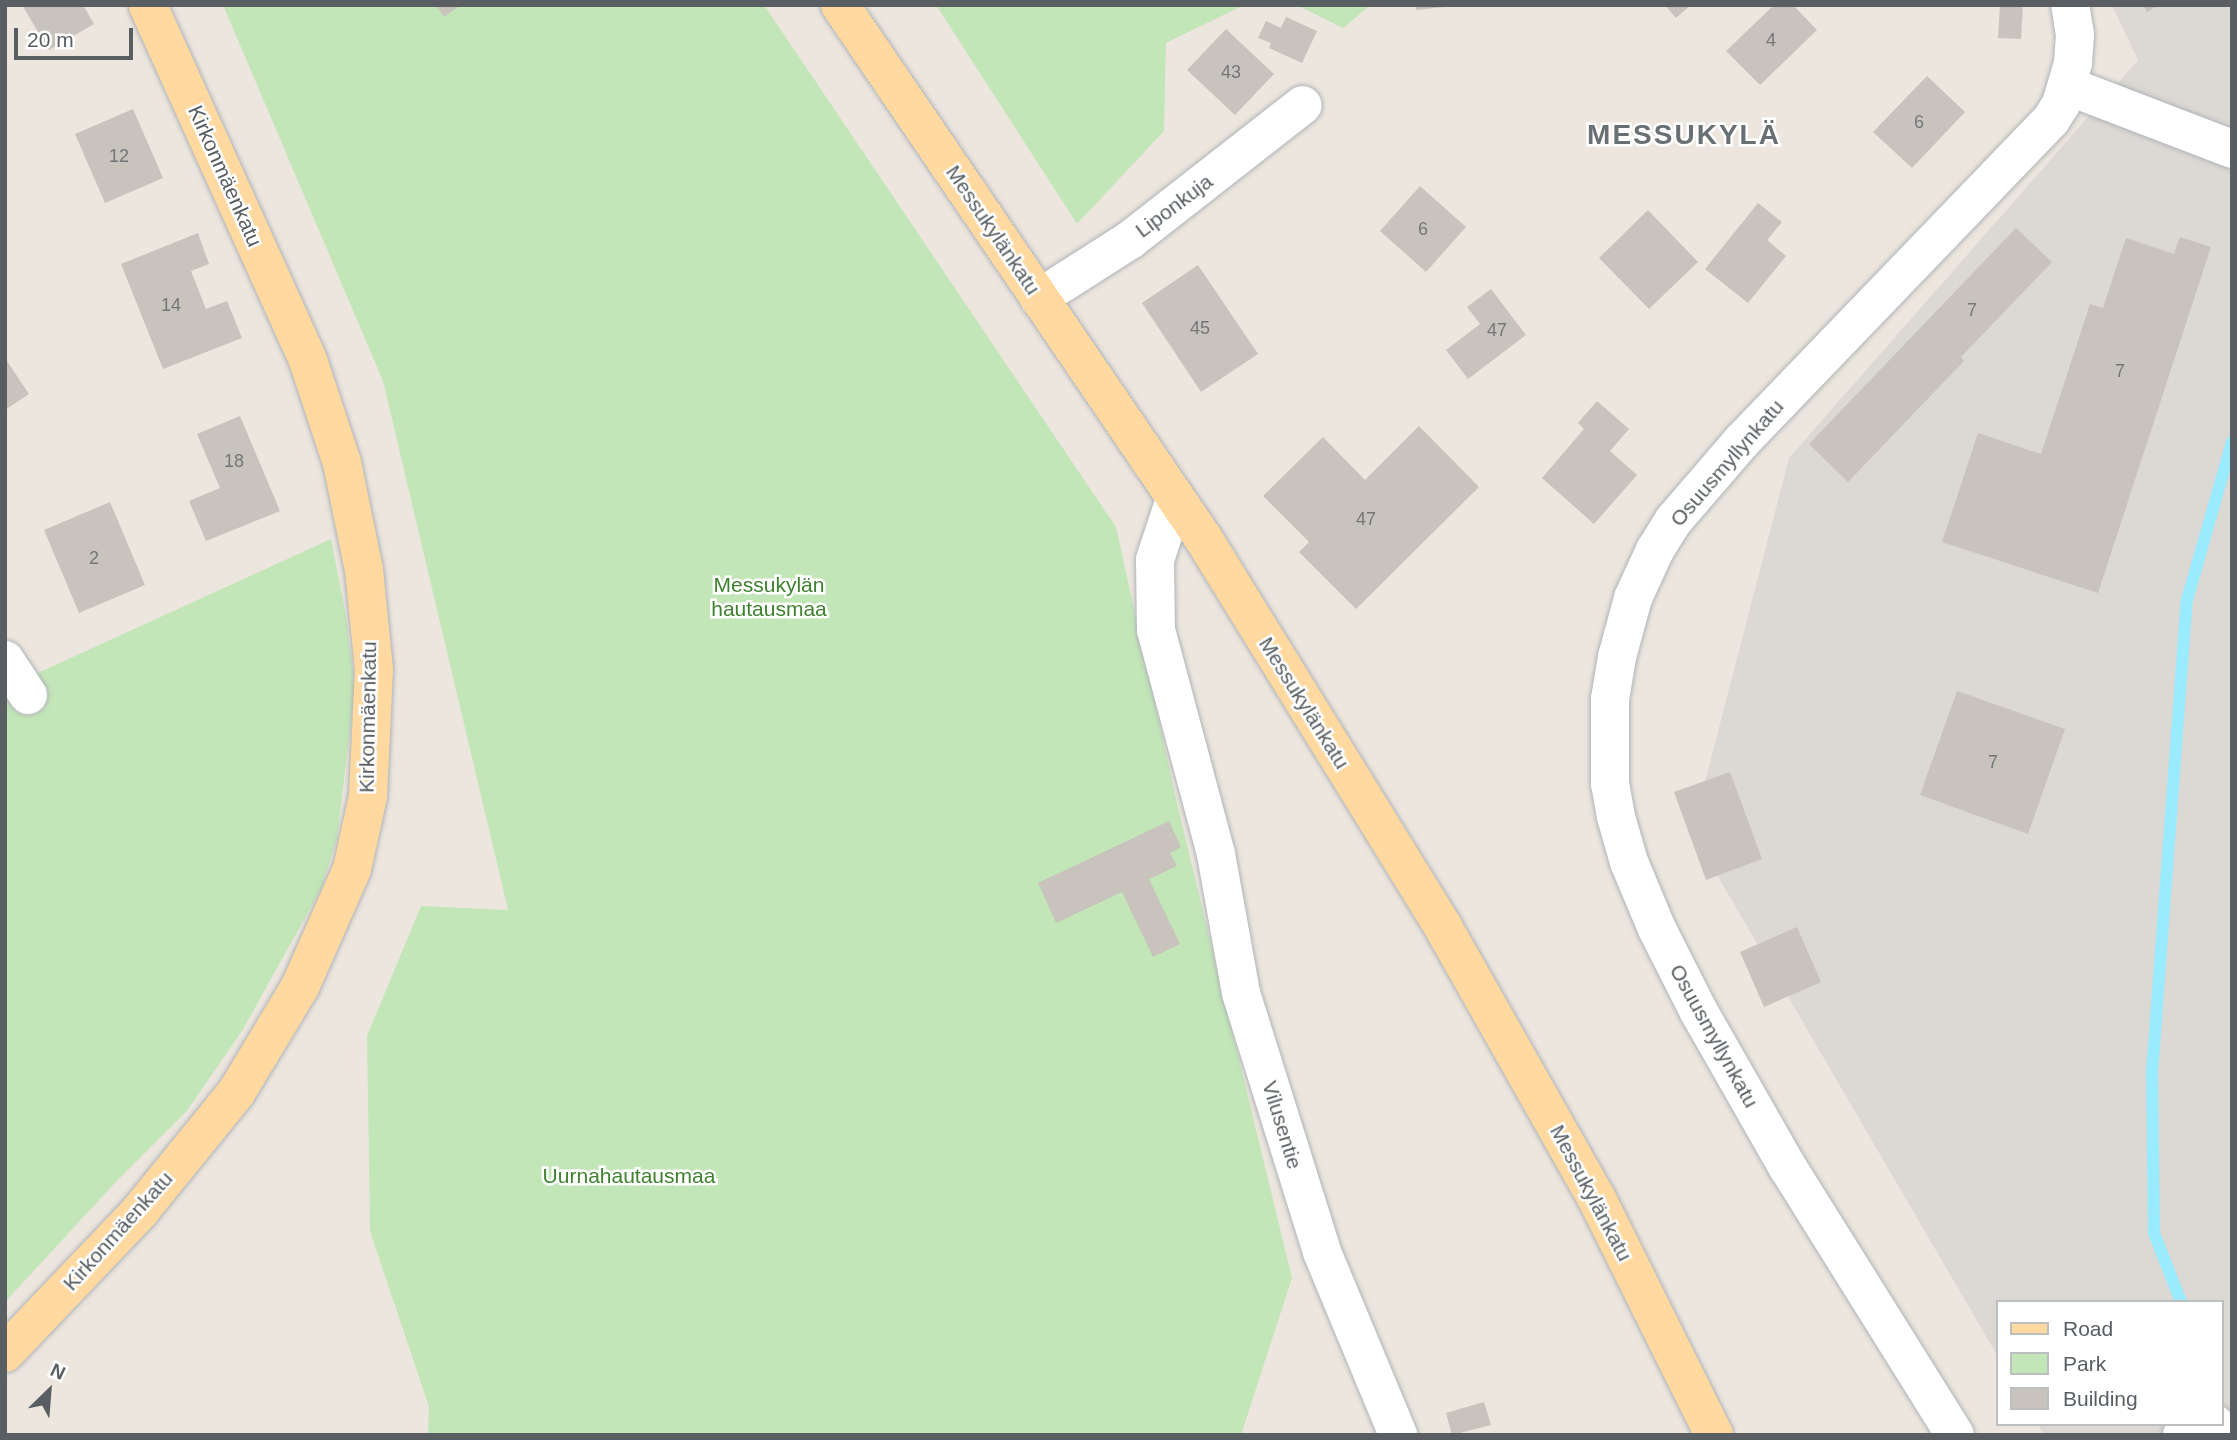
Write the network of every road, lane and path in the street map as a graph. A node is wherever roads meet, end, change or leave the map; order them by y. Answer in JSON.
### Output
{"nodes":[{"id":1,"x":148,"y":5,"type":"edge"},
{"id":2,"x":839,"y":5,"type":"edge"},
{"id":3,"x":2070,"y":5,"type":"edge"},
{"id":4,"x":2068,"y":86,"type":"junction"},
{"id":5,"x":1303,"y":105,"type":"dead end"},
{"id":6,"x":2232,"y":149,"type":"edge"},
{"id":7,"x":1039,"y":298,"type":"junction"},
{"id":8,"x":1175,"y":499,"type":"junction"},
{"id":9,"x":5,"y":660,"type":"edge"},
{"id":10,"x":29,"y":695,"type":"dead end"},
{"id":11,"x":5,"y":1353,"type":"edge"},
{"id":12,"x":2209,"y":1426,"type":"edge"},
{"id":13,"x":1398,"y":1435,"type":"edge"},
{"id":14,"x":1714,"y":1435,"type":"edge"},
{"id":15,"x":1955,"y":1435,"type":"edge"},
{"id":16,"x":2182,"y":1435,"type":"edge"}],
"edges":[{"from":1,"to":11,"type":"main road","name":"Kirkonmäenkatu"},
{"from":2,"to":7,"type":"main road","name":"Messukylänkatu"},
{"from":3,"to":4,"type":"street","name":"Osuusmyllynkatu"},
{"from":4,"to":6,"type":"street"},
{"from":4,"to":15,"type":"street","name":"Osuusmyllynkatu"},
{"from":5,"to":7,"type":"street","name":"Liponkuja"},
{"from":7,"to":8,"type":"main road","name":"Messukylänkatu"},
{"from":8,"to":13,"type":"street","name":"Vilusentie"},
{"from":8,"to":14,"type":"main road","name":"Messukylänkatu"},
{"from":9,"to":10,"type":"street"},
{"from":12,"to":16,"type":"street"}]}
